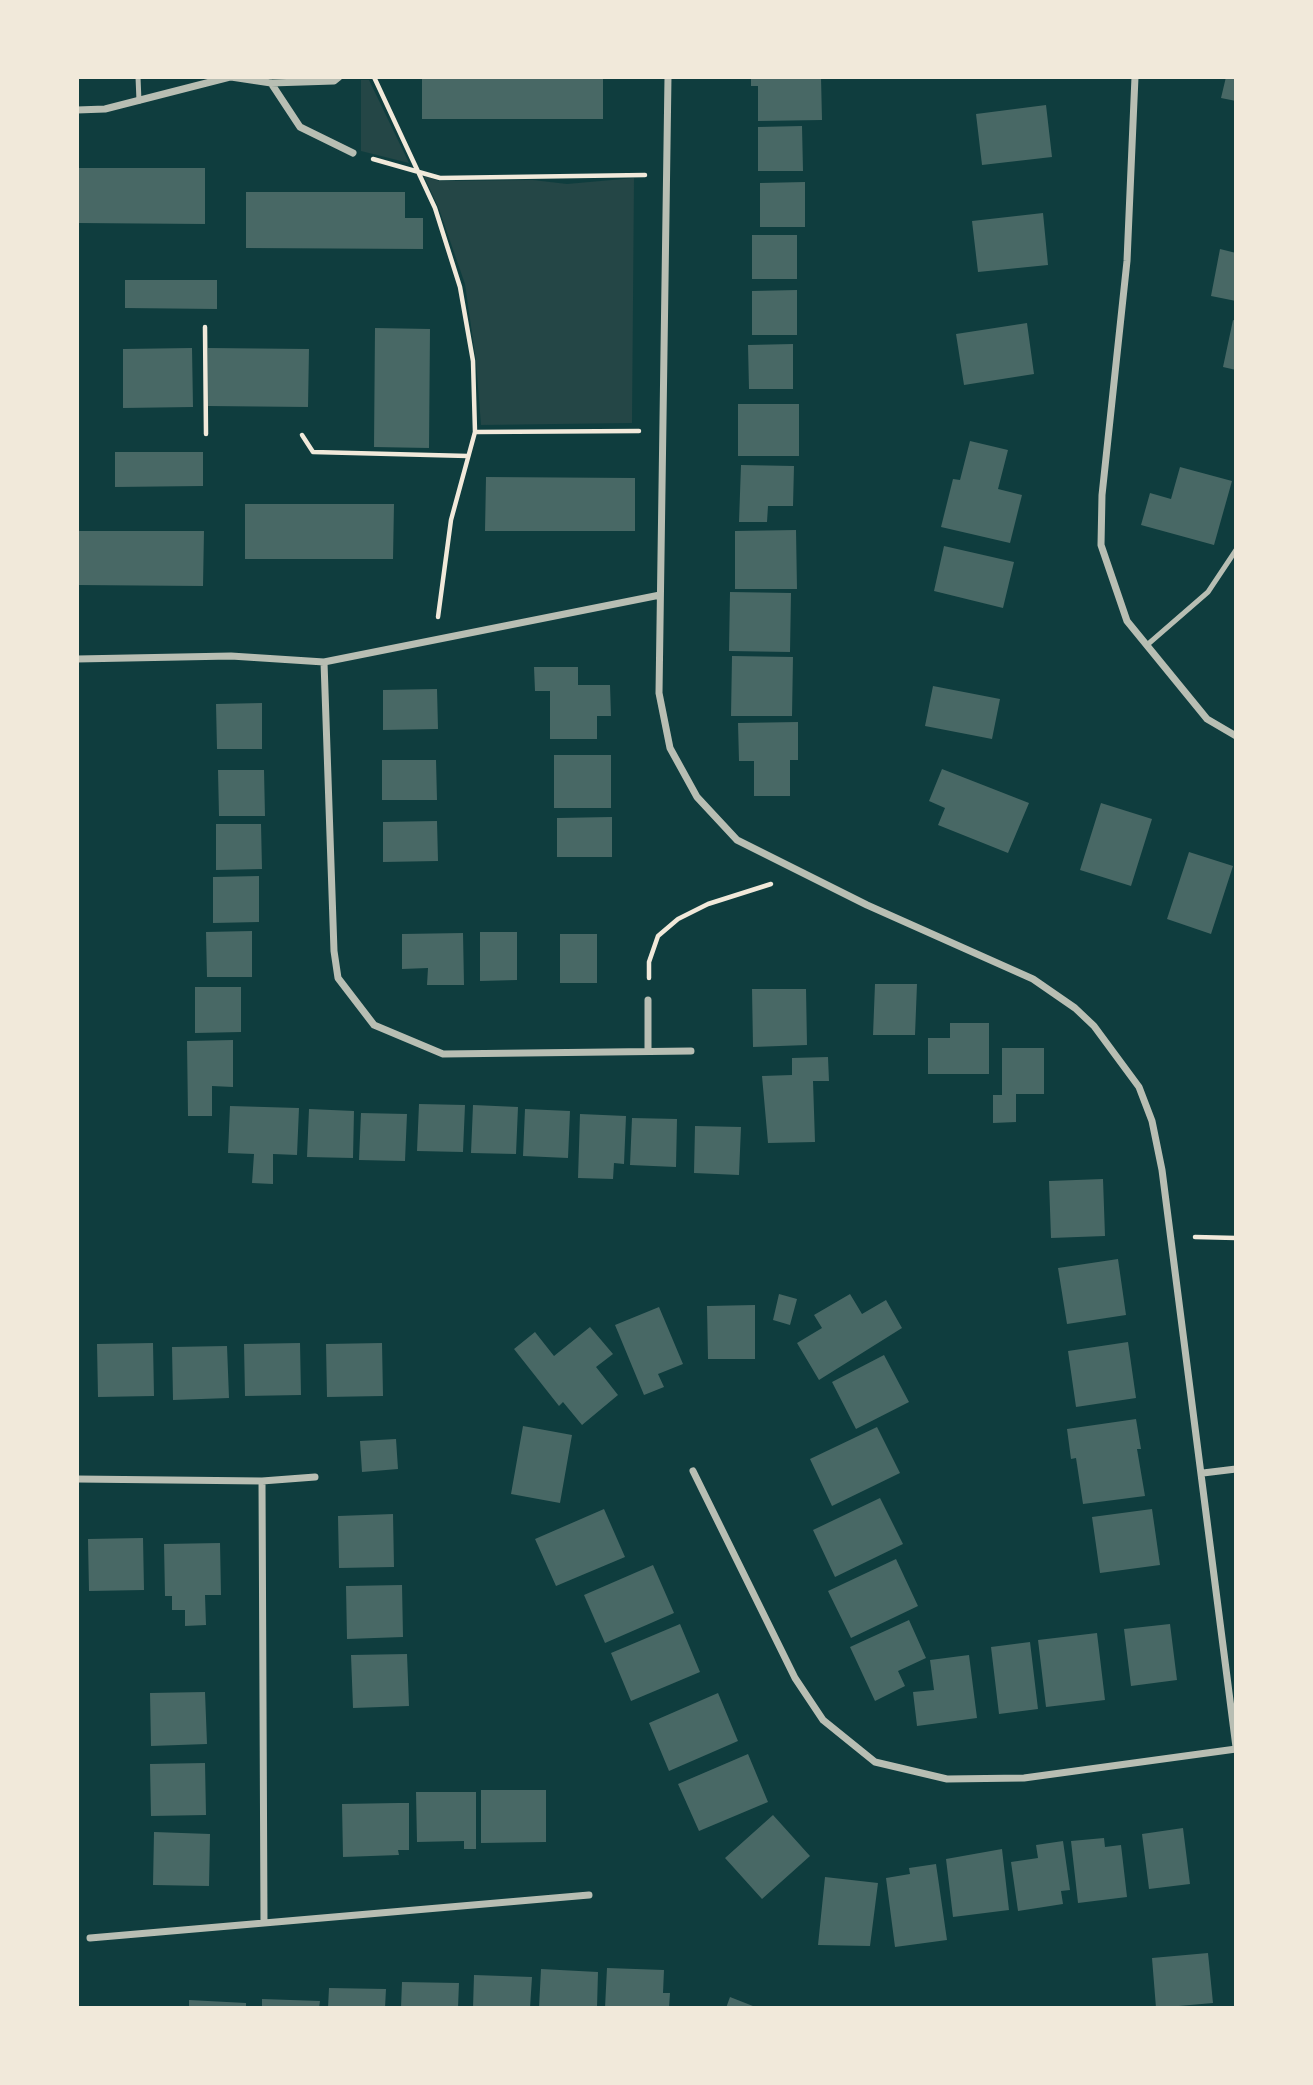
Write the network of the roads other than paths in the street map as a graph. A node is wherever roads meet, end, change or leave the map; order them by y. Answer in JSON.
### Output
{"nodes":[{"id":1,"x":138,"y":77,"type":"edge"},
{"id":2,"x":230,"y":77,"type":"edge"},
{"id":3,"x":339,"y":77,"type":"edge"},
{"id":4,"x":668,"y":77,"type":"edge"},
{"id":5,"x":1135,"y":77,"type":"edge"},
{"id":6,"x":271,"y":83,"type":"junction"},
{"id":7,"x":139,"y":100,"type":"junction"},
{"id":8,"x":77,"y":110,"type":"edge"},
{"id":9,"x":353,"y":153,"type":"road end"},
{"id":10,"x":1236,"y":550,"type":"edge"},
{"id":11,"x":660,"y":594,"type":"junction"},
{"id":12,"x":1146,"y":645,"type":"junction"},
{"id":13,"x":77,"y":659,"type":"edge"},
{"id":14,"x":324,"y":662,"type":"junction"},
{"id":15,"x":1236,"y":736,"type":"edge"},
{"id":16,"x":648,"y":1000,"type":"road end"},
{"id":17,"x":649,"y":1051,"type":"junction"},
{"id":18,"x":691,"y":1051,"type":"dead end"},
{"id":19,"x":1236,"y":1469,"type":"edge"},
{"id":20,"x":693,"y":1471,"type":"dead end"},
{"id":21,"x":1203,"y":1473,"type":"junction"},
{"id":22,"x":315,"y":1477,"type":"dead end"},
{"id":23,"x":77,"y":1479,"type":"edge"},
{"id":24,"x":262,"y":1480,"type":"junction"},
{"id":25,"x":1236,"y":1748,"type":"edge"},
{"id":26,"x":589,"y":1895,"type":"dead end"},
{"id":27,"x":264,"y":1923,"type":"junction"},
{"id":28,"x":90,"y":1938,"type":"dead end"}],
"edges":[{"from":1,"to":7,"type":"lane"},
{"from":2,"to":6,"type":"street"},
{"from":2,"to":7,"type":"street"},
{"from":3,"to":6,"type":"street"},
{"from":4,"to":11,"type":"street"},
{"from":5,"to":12,"type":"street"},
{"from":6,"to":9,"type":"street"},
{"from":7,"to":8,"type":"street"},
{"from":10,"to":12,"type":"lane"},
{"from":11,"to":14,"type":"street"},
{"from":11,"to":21,"type":"street"},
{"from":12,"to":15,"type":"street"},
{"from":13,"to":14,"type":"street"},
{"from":14,"to":17,"type":"street"},
{"from":16,"to":17,"type":"street"},
{"from":17,"to":18,"type":"street"},
{"from":19,"to":21,"type":"street"},
{"from":20,"to":25,"type":"street"},
{"from":21,"to":25,"type":"street"},
{"from":22,"to":24,"type":"street"},
{"from":23,"to":24,"type":"street"},
{"from":24,"to":27,"type":"street"},
{"from":26,"to":27,"type":"street"},
{"from":27,"to":28,"type":"street"}]}
